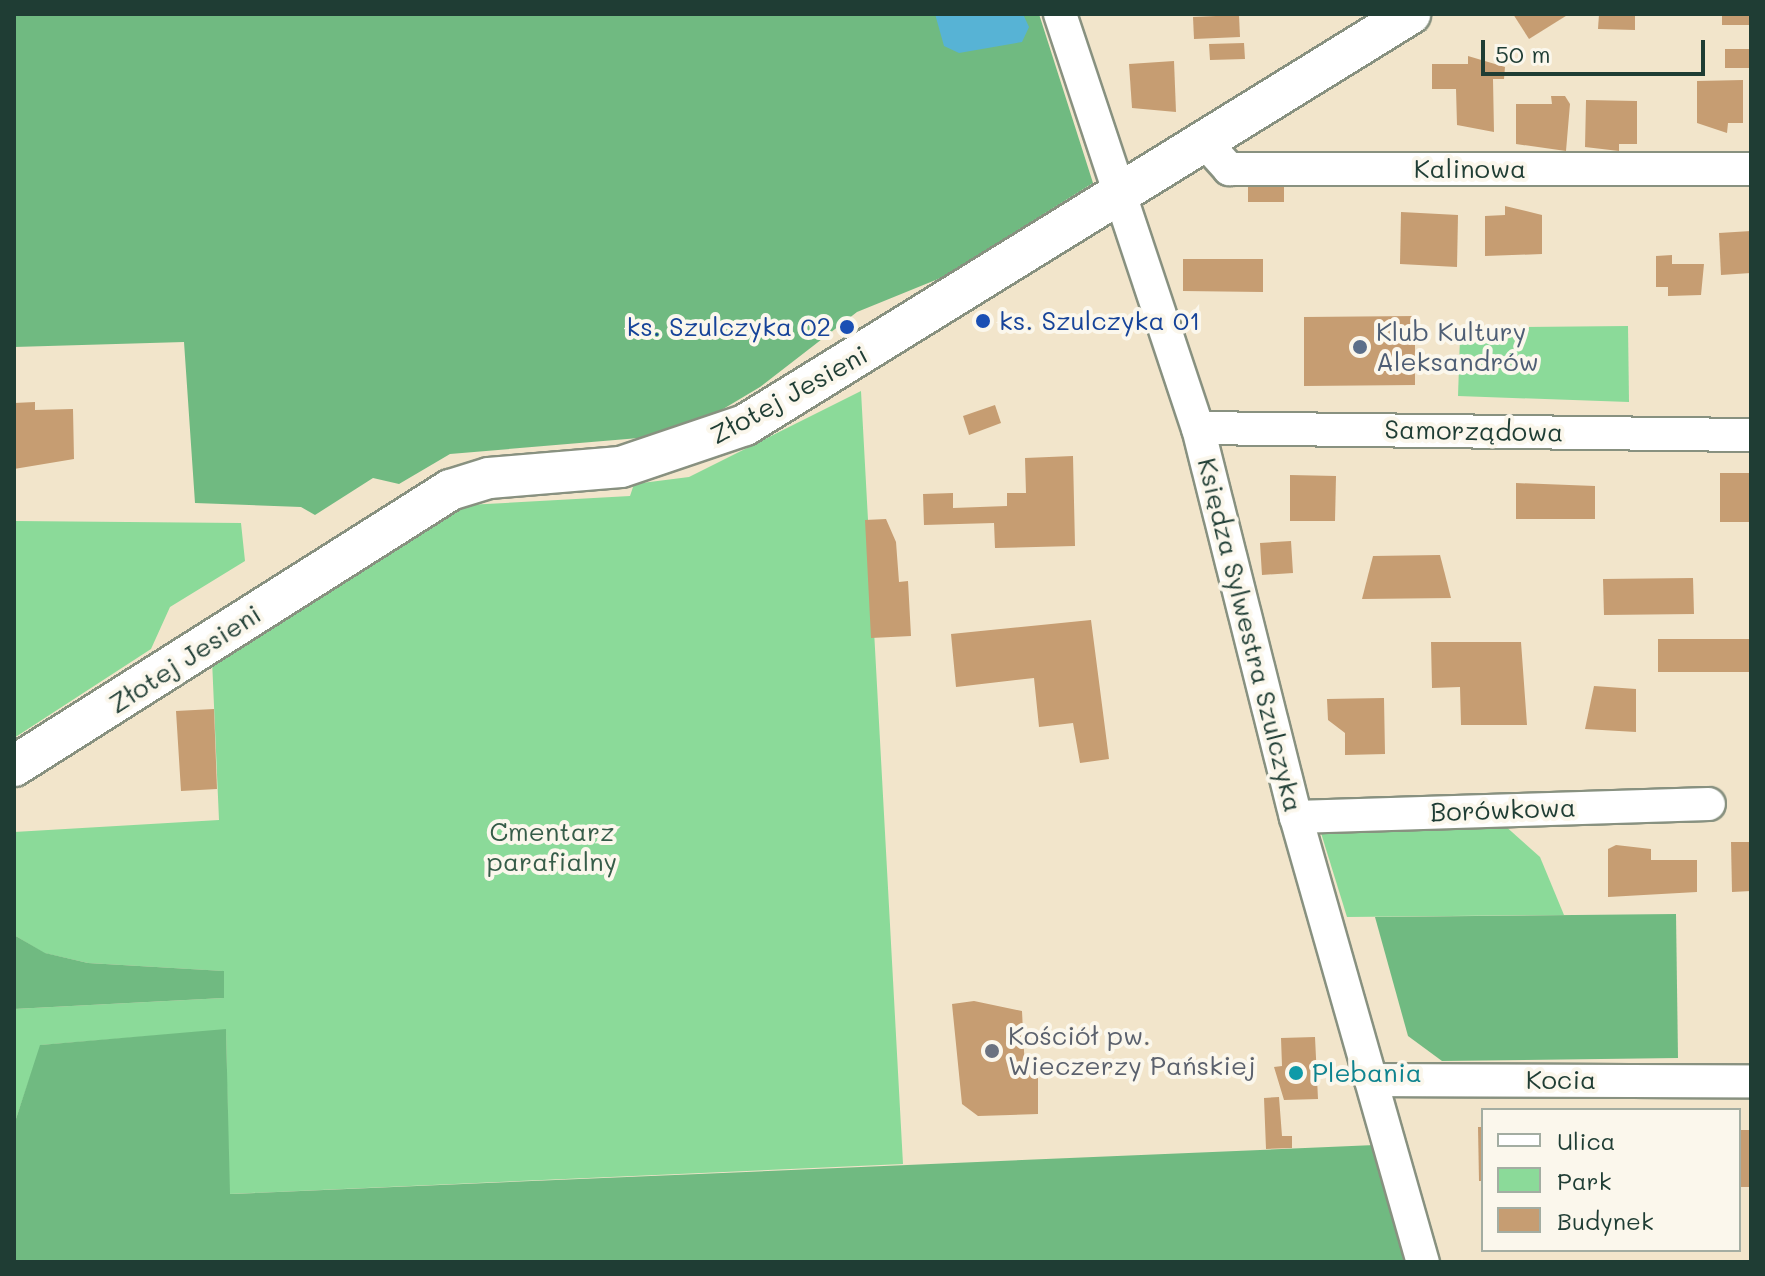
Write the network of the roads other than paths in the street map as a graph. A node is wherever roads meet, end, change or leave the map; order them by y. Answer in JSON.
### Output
{"nodes":[{"id":1,"x":1060,"y":14,"type":"edge"},
{"id":2,"x":1410,"y":14,"type":"edge"},
{"id":3,"x":1204,"y":141,"type":"junction"},
{"id":4,"x":1751,"y":169,"type":"edge"},
{"id":5,"x":1121,"y":192,"type":"junction"},
{"id":6,"x":1198,"y":428,"type":"junction"},
{"id":7,"x":1751,"y":435,"type":"edge"},
{"id":8,"x":14,"y":766,"type":"edge"},
{"id":9,"x":1709,"y":804,"type":"dead end"},
{"id":10,"x":1296,"y":817,"type":"junction"},
{"id":11,"x":1371,"y":1080,"type":"junction"},
{"id":12,"x":1751,"y":1081,"type":"edge"},
{"id":13,"x":1423,"y":1262,"type":"edge"}],
"edges":[{"from":1,"to":5,"type":"street","name":"Księdza Sylwestra Szulczyka"},
{"from":2,"to":3,"type":"street","name":"Złotej Jesieni"},
{"from":3,"to":4,"type":"street","name":"Kalinowa"},
{"from":3,"to":5,"type":"street","name":"Złotej Jesieni"},
{"from":5,"to":6,"type":"street","name":"Księdza Sylwestra Szulczyka"},
{"from":5,"to":8,"type":"street","name":"Złotej Jesieni"},
{"from":6,"to":7,"type":"street","name":"Samorządowa"},
{"from":6,"to":10,"type":"street","name":"Księdza Sylwestra Szulczyka"},
{"from":9,"to":10,"type":"street","name":"Borówkowa"},
{"from":10,"to":11,"type":"street","name":"Księdza Sylwestra Szulczyka"},
{"from":11,"to":12,"type":"street","name":"Kocia"},
{"from":11,"to":13,"type":"street","name":"Księdza Sylwestra Szulczyka"}]}
